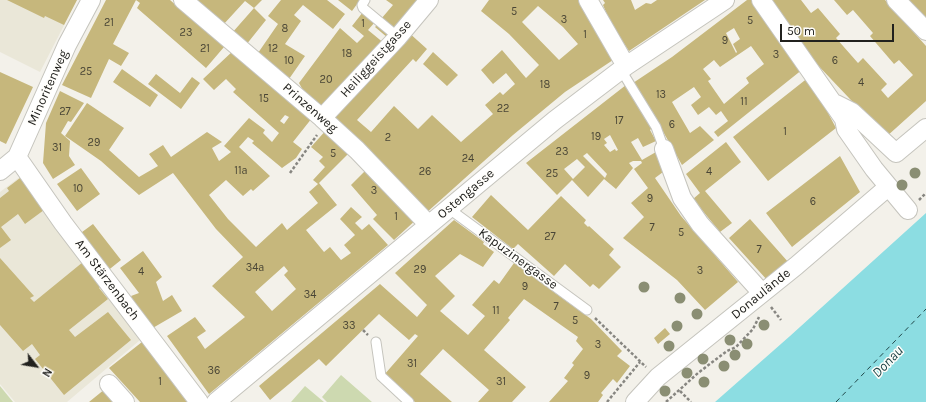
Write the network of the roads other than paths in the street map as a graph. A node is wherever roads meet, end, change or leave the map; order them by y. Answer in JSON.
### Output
{"nodes":[{"id":1,"x":91,"y":0,"type":"edge"},
{"id":2,"x":183,"y":0,"type":"edge"},
{"id":3,"x":365,"y":0,"type":"edge"},
{"id":4,"x":429,"y":0,"type":"edge"},
{"id":5,"x":588,"y":0,"type":"edge"},
{"id":6,"x":725,"y":0,"type":"edge"},
{"id":7,"x":761,"y":0,"type":"edge"},
{"id":8,"x":896,"y":0,"type":"edge"},
{"id":9,"x":926,"y":31,"type":"edge"},
{"id":10,"x":398,"y":37,"type":"junction"},
{"id":11,"x":623,"y":68,"type":"junction"},
{"id":12,"x":834,"y":104,"type":"junction"},
{"id":13,"x":325,"y":120,"type":"junction"},
{"id":14,"x":926,"y":128,"type":"edge"},
{"id":15,"x":664,"y":149,"type":"joint"},
{"id":16,"x":17,"y":157,"type":"junction"},
{"id":17,"x":0,"y":171,"type":"edge"},
{"id":18,"x":888,"y":187,"type":"junction"},
{"id":19,"x":448,"y":208,"type":"junction"},
{"id":20,"x":908,"y":210,"type":"dead end"},
{"id":21,"x":430,"y":225,"type":"junction"},
{"id":22,"x":762,"y":294,"type":"junction"},
{"id":23,"x":587,"y":310,"type":"road end"},
{"id":24,"x":376,"y":342,"type":"dead end"},
{"id":25,"x":109,"y":384,"type":"dead end"},
{"id":26,"x":125,"y":402,"type":"edge"},
{"id":27,"x":199,"y":402,"type":"edge"},
{"id":28,"x":216,"y":402,"type":"edge"},
{"id":29,"x":409,"y":402,"type":"edge"},
{"id":30,"x":635,"y":402,"type":"edge"}],
"edges":[{"from":1,"to":16,"type":"street","name":"Minoritenweg"},
{"from":2,"to":13,"type":"street","name":"Prinzenweg"},
{"from":3,"to":10,"type":"lane"},
{"from":4,"to":10,"type":"street","name":"Heiliggeistgasse"},
{"from":5,"to":11,"type":"street"},
{"from":6,"to":11,"type":"street","name":"Ostengasse"},
{"from":7,"to":12,"type":"street"},
{"from":8,"to":9,"type":"street"},
{"from":10,"to":13,"type":"street","name":"Heiliggeistgasse"},
{"from":11,"to":15,"type":"lane"},
{"from":11,"to":19,"type":"street","name":"Ostengasse"},
{"from":12,"to":14,"type":"street"},
{"from":12,"to":18,"type":"street"},
{"from":13,"to":21,"type":"street","name":"Prinzenweg"},
{"from":15,"to":22,"type":"street"},
{"from":16,"to":17,"type":"street","name":"Minoritenweg"},
{"from":16,"to":27,"type":"street","name":"Am Stärzenbach"},
{"from":18,"to":20,"type":"street"},
{"from":18,"to":22,"type":"street","name":"Donaulände"},
{"from":19,"to":21,"type":"street","name":"Ostengasse"},
{"from":19,"to":23,"type":"lane","name":"Kapuzinergasse"},
{"from":21,"to":28,"type":"street","name":"Ostengasse"},
{"from":22,"to":30,"type":"street","name":"Donaulände"},
{"from":24,"to":29,"type":"lane"},
{"from":25,"to":26,"type":"street"}]}
